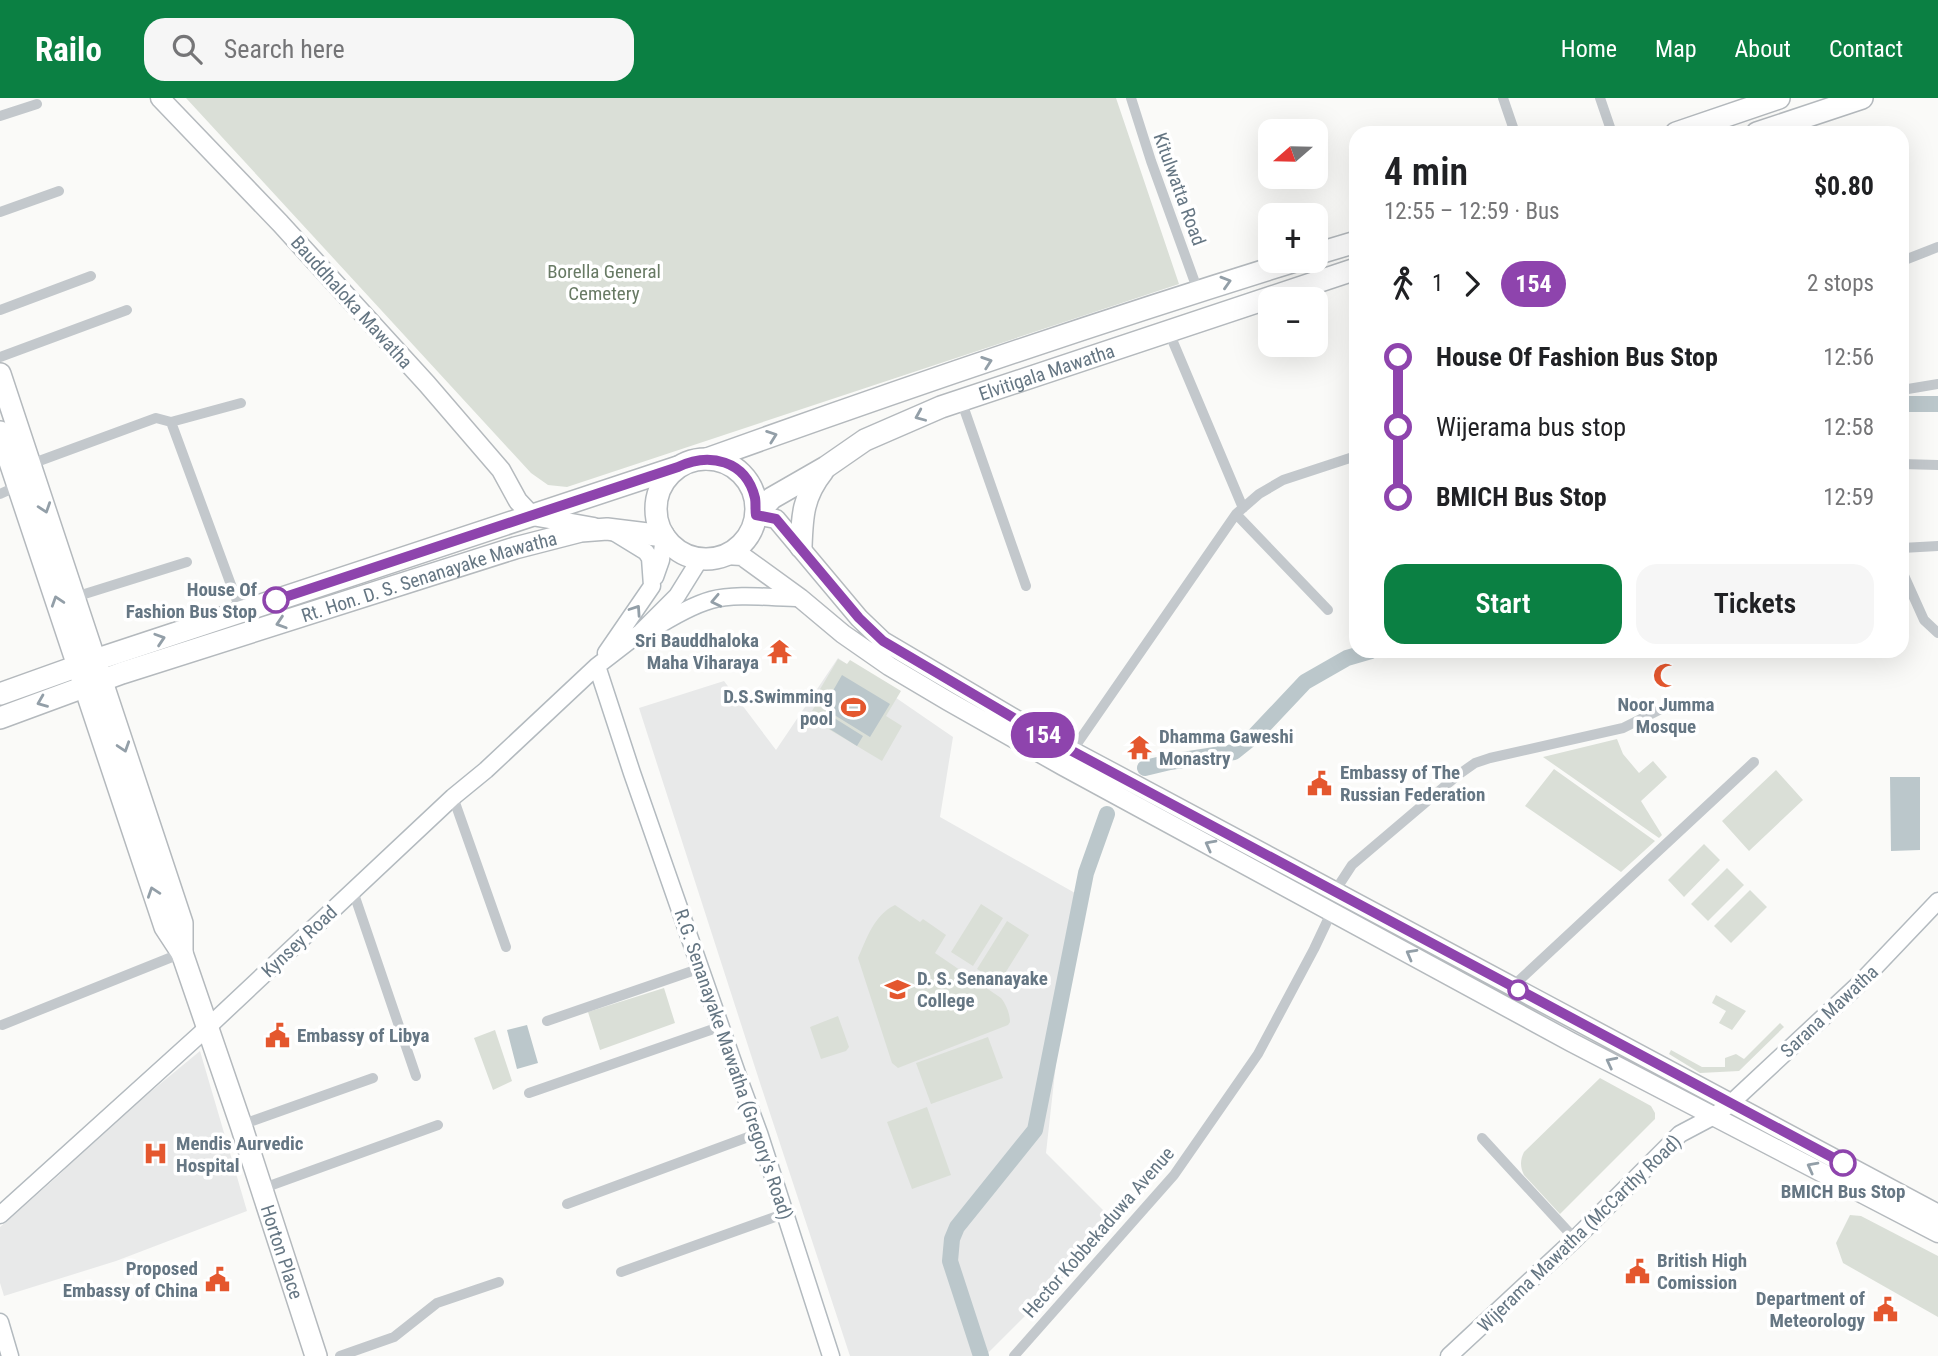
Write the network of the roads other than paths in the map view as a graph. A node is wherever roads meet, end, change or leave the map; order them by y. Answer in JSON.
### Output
{"nodes":[{"id":1,"x":160,"y":98,"type":"edge"},
{"id":2,"x":1131,"y":98,"type":"edge"},
{"id":3,"x":1503,"y":98,"type":"edge"},
{"id":4,"x":1600,"y":98,"type":"edge"},
{"id":5,"x":1779,"y":98,"type":"edge"},
{"id":6,"x":1862,"y":98,"type":"edge"},
{"id":7,"x":37,"y":104,"type":"dead end"},
{"id":8,"x":1739,"y":112,"type":"junction"},
{"id":9,"x":0,"y":116,"type":"edge"},
{"id":10,"x":1513,"y":126,"type":"edge"},
{"id":11,"x":1610,"y":126,"type":"edge"},
{"id":12,"x":1697,"y":126,"type":"edge"},
{"id":13,"x":1744,"y":126,"type":"edge"},
{"id":14,"x":1778,"y":126,"type":"edge"},
{"id":15,"x":58,"y":191,"type":"dead end"},
{"id":16,"x":0,"y":212,"type":"edge"},
{"id":17,"x":1349,"y":244,"type":"edge"},
{"id":18,"x":1938,"y":247,"type":"edge"},
{"id":19,"x":1328,"y":250,"type":"edge"},
{"id":20,"x":1909,"y":258,"type":"edge"},
{"id":21,"x":1349,"y":271,"type":"edge"},
{"id":22,"x":1258,"y":272,"type":"edge"},
{"id":23,"x":91,"y":276,"type":"dead end"},
{"id":24,"x":1198,"y":291,"type":"junction"},
{"id":25,"x":0,"y":310,"type":"edge"},
{"id":26,"x":127,"y":310,"type":"dead end"},
{"id":27,"x":1168,"y":330,"type":"junction"},
{"id":28,"x":0,"y":357,"type":"edge"},
{"id":29,"x":0,"y":374,"type":"edge"},
{"id":30,"x":1938,"y":384,"type":"edge"},
{"id":31,"x":1909,"y":389,"type":"edge"},
{"id":32,"x":961,"y":400,"type":"junction"},
{"id":33,"x":241,"y":403,"type":"dead end"},
{"id":34,"x":166,"y":420,"type":"junction"},
{"id":35,"x":0,"y":432,"type":"edge"},
{"id":36,"x":707,"y":458,"type":"junction"},
{"id":37,"x":1349,"y":458,"type":"edge"},
{"id":38,"x":30,"y":464,"type":"junction"},
{"id":39,"x":1909,"y":464,"type":"edge"},
{"id":40,"x":1938,"y":465,"type":"edge"},
{"id":41,"x":678,"y":467,"type":"junction"},
{"id":42,"x":826,"y":467,"type":"junction"},
{"id":43,"x":9,"y":490,"type":"edge"},
{"id":44,"x":1239,"y":511,"type":"junction"},
{"id":45,"x":756,"y":515,"type":"junction"},
{"id":46,"x":532,"y":516,"type":"junction"},
{"id":47,"x":607,"y":529,"type":"junction"},
{"id":48,"x":664,"y":536,"type":"junction"},
{"id":49,"x":1938,"y":546,"type":"edge"},
{"id":50,"x":801,"y":547,"type":"junction"},
{"id":51,"x":1909,"y":548,"type":"edge"},
{"id":52,"x":725,"y":555,"type":"junction"},
{"id":53,"x":700,"y":559,"type":"junction"},
{"id":54,"x":187,"y":562,"type":"dead end"},
{"id":55,"x":652,"y":586,"type":"junction"},
{"id":56,"x":1026,"y":586,"type":"dead end"},
{"id":57,"x":1909,"y":586,"type":"edge"},
{"id":58,"x":75,"y":597,"type":"junction"},
{"id":59,"x":800,"y":598,"type":"junction"},
{"id":60,"x":1328,"y":610,"type":"dead end"},
{"id":61,"x":241,"y":612,"type":"junction"},
{"id":62,"x":1938,"y":633,"type":"edge"},
{"id":63,"x":86,"y":663,"type":"junction"},
{"id":64,"x":597,"y":666,"type":"junction"},
{"id":65,"x":94,"y":685,"type":"junction"},
{"id":66,"x":0,"y":694,"type":"edge"},
{"id":67,"x":1659,"y":710,"type":"dead end"},
{"id":68,"x":0,"y":718,"type":"edge"},
{"id":69,"x":1072,"y":751,"type":"junction"},
{"id":70,"x":1754,"y":762,"type":"dead end"},
{"id":71,"x":453,"y":797,"type":"junction"},
{"id":72,"x":353,"y":891,"type":"junction"},
{"id":73,"x":1335,"y":891,"type":"junction"},
{"id":74,"x":1938,"y":901,"type":"edge"},
{"id":75,"x":1332,"y":911,"type":"junction"},
{"id":76,"x":506,"y":947,"type":"dead end"},
{"id":77,"x":182,"y":953,"type":"junction"},
{"id":78,"x":701,"y":968,"type":"junction"},
{"id":79,"x":1512,"y":987,"type":"junction"},
{"id":80,"x":547,"y":1021,"type":"dead end"},
{"id":81,"x":2,"y":1025,"type":"dead end"},
{"id":82,"x":722,"y":1026,"type":"junction"},
{"id":83,"x":208,"y":1027,"type":"junction"},
{"id":84,"x":416,"y":1076,"type":"dead end"},
{"id":85,"x":373,"y":1078,"type":"dead end"},
{"id":86,"x":529,"y":1093,"type":"dead end"},
{"id":87,"x":1730,"y":1104,"type":"junction"},
{"id":88,"x":1714,"y":1115,"type":"junction"},
{"id":89,"x":241,"y":1125,"type":"junction"},
{"id":90,"x":438,"y":1125,"type":"dead end"},
{"id":91,"x":759,"y":1133,"type":"junction"},
{"id":92,"x":1482,"y":1138,"type":"dead end"},
{"id":93,"x":261,"y":1189,"type":"junction"},
{"id":94,"x":567,"y":1204,"type":"dead end"},
{"id":95,"x":786,"y":1213,"type":"junction"},
{"id":96,"x":1938,"y":1214,"type":"edge"},
{"id":97,"x":0,"y":1215,"type":"edge"},
{"id":98,"x":1938,"y":1233,"type":"edge"},
{"id":99,"x":1575,"y":1239,"type":"junction"},
{"id":100,"x":621,"y":1272,"type":"dead end"},
{"id":101,"x":499,"y":1282,"type":"dead end"},
{"id":102,"x":0,"y":1322,"type":"edge"},
{"id":103,"x":10,"y":1356,"type":"edge"},
{"id":104,"x":316,"y":1356,"type":"edge"},
{"id":105,"x":340,"y":1356,"type":"edge"},
{"id":106,"x":831,"y":1356,"type":"edge"},
{"id":107,"x":1014,"y":1356,"type":"edge"},
{"id":108,"x":1448,"y":1356,"type":"edge"}],
"edges":[{"from":1,"to":46,"type":"main road","name":"Bauddhaloka Mawatha"},
{"from":2,"to":24,"type":"street","name":"Kitulwatta Road"},
{"from":3,"to":10,"type":"street"},
{"from":4,"to":11,"type":"street"},
{"from":5,"to":8,"type":"highway"},
{"from":6,"to":14,"type":"highway"},
{"from":7,"to":9,"type":"street"},
{"from":8,"to":12,"type":"highway"},
{"from":8,"to":13,"type":"highway"},
{"from":15,"to":16,"type":"street"},
{"from":17,"to":19,"type":"highway"},
{"from":18,"to":20,"type":"street"},
{"from":21,"to":27,"type":"highway","name":"Elvitigala Mawatha"},
{"from":24,"to":22,"type":"highway","name":"Elvitigala Mawatha","one_way":true},
{"from":23,"to":25,"type":"street"},
{"from":36,"to":24,"type":"highway","name":"Elvitigala Mawatha","one_way":true},
{"from":26,"to":28,"type":"street"},
{"from":27,"to":32,"type":"highway","name":"Elvitigala Mawatha"},
{"from":27,"to":44,"type":"street"},
{"from":29,"to":38,"type":"highway"},
{"from":30,"to":31,"type":"street"},
{"from":32,"to":42,"type":"highway","name":"Elvitigala Mawatha","one_way":true},
{"from":32,"to":56,"type":"street"},
{"from":33,"to":34,"type":"street"},
{"from":34,"to":38,"type":"street"},
{"from":34,"to":61,"type":"street"},
{"from":35,"to":43,"type":"highway"},
{"from":36,"to":41,"type":"highway"},
{"from":36,"to":45,"type":"highway"},
{"from":37,"to":44,"type":"street"},
{"from":38,"to":58,"type":"highway","one_way":true},
{"from":39,"to":40,"type":"street"},
{"from":41,"to":46,"type":"highway","name":"Rt. Hon. D. S. Senanayake Mawatha"},
{"from":41,"to":48,"type":"highway"},
{"from":42,"to":45,"type":"highway","name":"Elvitigala Mawatha"},
{"from":42,"to":50,"type":"highway"},
{"from":63,"to":43,"type":"highway","one_way":true},
{"from":44,"to":60,"type":"street"},
{"from":44,"to":69,"type":"street"},
{"from":45,"to":50,"type":"main road"},
{"from":45,"to":52,"type":"highway"},
{"from":46,"to":47,"type":"main road"},
{"from":46,"to":61,"type":"highway","name":"Rt. Hon. D. S. Senanayake Mawatha"},
{"from":47,"to":48,"type":"highway","name":"Rt. Hon. D. S. Senanayake Mawatha"},
{"from":47,"to":55,"type":"street"},
{"from":47,"to":65,"type":"highway","name":"Rt. Hon. D. S. Senanayake Mawatha","one_way":true},
{"from":48,"to":53,"type":"highway"},
{"from":48,"to":55,"type":"street","name":"Kynsey Road"},
{"from":49,"to":51,"type":"street"},
{"from":50,"to":69,"type":"main road"},
{"from":52,"to":53,"type":"highway"},
{"from":52,"to":59,"type":"main road"},
{"from":53,"to":64,"type":"street","name":"Kynsey Road"},
{"from":54,"to":58,"type":"street"},
{"from":64,"to":55,"type":"street","name":"Kynsey Road","one_way":true},
{"from":57,"to":62,"type":"street"},
{"from":58,"to":63,"type":"highway"},
{"from":59,"to":64,"type":"street","one_way":true},
{"from":75,"to":59,"type":"main road","one_way":true},
{"from":63,"to":61,"type":"highway","name":"Rt. Hon. D. S. Senanayake Mawatha","one_way":true},
{"from":63,"to":65,"type":"highway","name":"Horton Place"},
{"from":63,"to":66,"type":"highway","name":"Rt. Hon. D. S. Senanayake Mawatha"},
{"from":64,"to":71,"type":"street","name":"Kynsey Road"},
{"from":64,"to":78,"type":"street","name":"R.G. Senanayake Mawatha (Gregory's Road)"},
{"from":65,"to":68,"type":"highway","name":"Rt. Hon. D. S. Senanayake Mawatha","one_way":true},
{"from":65,"to":77,"type":"highway","name":"Horton Place"},
{"from":67,"to":73,"type":"street"},
{"from":69,"to":73,"type":"main road"},
{"from":70,"to":79,"type":"street"},
{"from":71,"to":72,"type":"street","name":"Kynsey Road"},
{"from":71,"to":76,"type":"street"},
{"from":72,"to":83,"type":"street","name":"Kynsey Road"},
{"from":72,"to":84,"type":"street"},
{"from":73,"to":79,"type":"main road"},
{"from":74,"to":87,"type":"street","name":"Sarana Mawatha"},
{"from":88,"to":75,"type":"main road","one_way":true},
{"from":75,"to":107,"type":"street","name":"Hector Kobbekaduwa Avenue"},
{"from":77,"to":81,"type":"street"},
{"from":77,"to":83,"type":"highway","name":"Horton Place"},
{"from":78,"to":80,"type":"street"},
{"from":78,"to":82,"type":"street","name":"R.G. Senanayake Mawatha (Gregory's Road)"},
{"from":79,"to":87,"type":"main road"},
{"from":82,"to":86,"type":"street"},
{"from":82,"to":91,"type":"street","name":"R.G. Senanayake Mawatha (Gregory's Road)"},
{"from":83,"to":89,"type":"highway","name":"Horton Place"},
{"from":83,"to":97,"type":"street","name":"Kynsey Road"},
{"from":85,"to":89,"type":"street"},
{"from":87,"to":88,"type":"street","name":"Sarana Mawatha"},
{"from":87,"to":96,"type":"main road"},
{"from":98,"to":88,"type":"main road","one_way":true},
{"from":88,"to":99,"type":"street","name":"Wijerama Mawatha (McCarthy Road)"},
{"from":89,"to":93,"type":"highway","name":"Horton Place"},
{"from":90,"to":93,"type":"street"},
{"from":91,"to":94,"type":"street"},
{"from":91,"to":95,"type":"street","name":"R.G. Senanayake Mawatha (Gregory's Road)"},
{"from":92,"to":99,"type":"street"},
{"from":93,"to":104,"type":"highway","name":"Horton Place"},
{"from":95,"to":100,"type":"street"},
{"from":95,"to":106,"type":"street","name":"R.G. Senanayake Mawatha (Gregory's Road)"},
{"from":99,"to":108,"type":"street","name":"Wijerama Mawatha (McCarthy Road)"},
{"from":101,"to":105,"type":"street"},
{"from":102,"to":103,"type":"street"}]}
